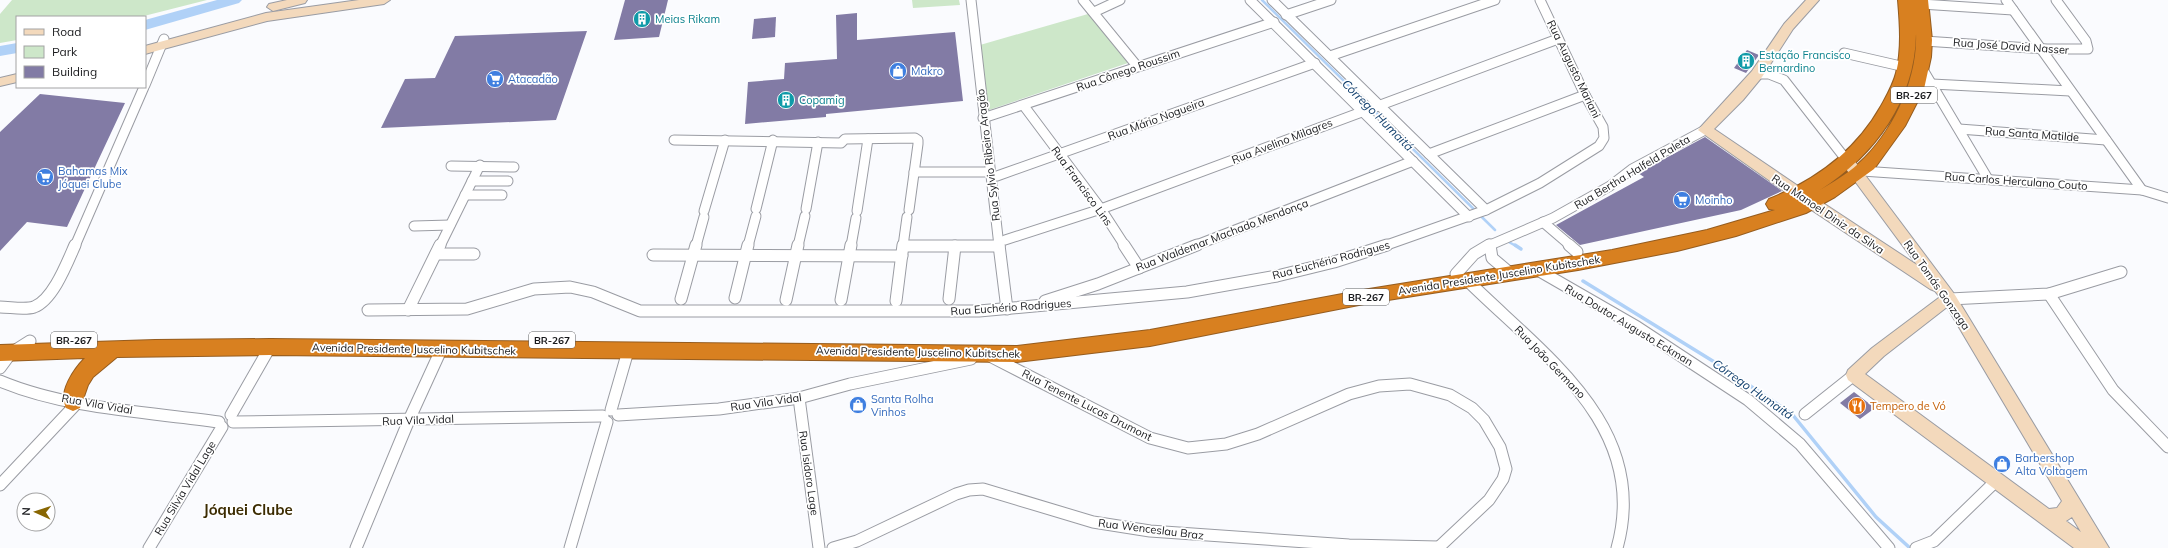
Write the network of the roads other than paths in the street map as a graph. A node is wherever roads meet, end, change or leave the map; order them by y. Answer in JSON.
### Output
{"nodes":[{"id":1,"x":301,"y":0,"type":"edge"},
{"id":2,"x":379,"y":0,"type":"edge"},
{"id":3,"x":970,"y":0,"type":"edge"},
{"id":4,"x":1083,"y":0,"type":"edge"},
{"id":5,"x":1120,"y":0,"type":"edge"},
{"id":6,"x":1250,"y":0,"type":"edge"},
{"id":7,"x":1272,"y":0,"type":"edge"},
{"id":8,"x":1331,"y":0,"type":"edge"},
{"id":9,"x":1495,"y":0,"type":"edge"},
{"id":10,"x":1540,"y":0,"type":"edge"},
{"id":11,"x":1813,"y":0,"type":"edge"},
{"id":12,"x":2006,"y":0,"type":"edge"},
{"id":13,"x":2056,"y":0,"type":"edge"},
{"id":14,"x":1916,"y":1,"type":"edge"},
{"id":15,"x":2013,"y":10,"type":"junction"},
{"id":16,"x":1094,"y":12,"type":"junction"},
{"id":17,"x":1286,"y":15,"type":"junction"},
{"id":18,"x":1274,"y":22,"type":"junction"},
{"id":19,"x":1558,"y":39,"type":"junction"},
{"id":20,"x":1924,"y":41,"type":"junction"},
{"id":21,"x":163,"y":42,"type":"junction"},
{"id":22,"x":146,"y":44,"type":"edge"},
{"id":23,"x":2041,"y":49,"type":"junction"},
{"id":24,"x":146,"y":50,"type":"edge"},
{"id":25,"x":1844,"y":53,"type":"dead end"},
{"id":26,"x":1330,"y":56,"type":"junction"},
{"id":27,"x":1315,"y":63,"type":"junction"},
{"id":28,"x":1137,"y":66,"type":"junction"},
{"id":29,"x":1905,"y":67,"type":"junction"},
{"id":30,"x":1757,"y":74,"type":"junction"},
{"id":31,"x":16,"y":78,"type":"edge"},
{"id":32,"x":0,"y":82,"type":"edge"},
{"id":33,"x":16,"y":84,"type":"edge"},
{"id":34,"x":146,"y":84,"type":"edge"},
{"id":35,"x":1925,"y":85,"type":"junction"},
{"id":36,"x":0,"y":87,"type":"edge"},
{"id":37,"x":144,"y":88,"type":"edge"},
{"id":38,"x":2070,"y":91,"type":"junction"},
{"id":39,"x":1585,"y":95,"type":"junction"},
{"id":40,"x":1378,"y":105,"type":"junction"},
{"id":41,"x":1024,"y":106,"type":"junction"},
{"id":42,"x":1364,"y":110,"type":"junction"},
{"id":43,"x":983,"y":118,"type":"junction"},
{"id":44,"x":1958,"y":129,"type":"junction"},
{"id":45,"x":1704,"y":130,"type":"junction"},
{"id":46,"x":1604,"y":138,"type":"joint"},
{"id":47,"x":868,"y":139,"type":"junction"},
{"id":48,"x":674,"y":140,"type":"dead end"},
{"id":49,"x":725,"y":140,"type":"junction"},
{"id":50,"x":773,"y":140,"type":"junction"},
{"id":51,"x":2106,"y":140,"type":"junction"},
{"id":52,"x":818,"y":142,"type":"junction"},
{"id":53,"x":1058,"y":154,"type":"junction"},
{"id":54,"x":1429,"y":154,"type":"junction"},
{"id":55,"x":1412,"y":161,"type":"junction"},
{"id":56,"x":480,"y":165,"type":"junction"},
{"id":57,"x":451,"y":166,"type":"dead end"},
{"id":58,"x":514,"y":167,"type":"dead end"},
{"id":59,"x":1856,"y":169,"type":"junction"},
{"id":60,"x":914,"y":172,"type":"junction"},
{"id":61,"x":994,"y":174,"type":"junction"},
{"id":62,"x":1988,"y":179,"type":"junction"},
{"id":63,"x":472,"y":181,"type":"junction"},
{"id":64,"x":508,"y":181,"type":"dead end"},
{"id":65,"x":2142,"y":190,"type":"junction"},
{"id":66,"x":465,"y":195,"type":"junction"},
{"id":67,"x":502,"y":195,"type":"dead end"},
{"id":68,"x":2168,"y":198,"type":"edge"},
{"id":69,"x":1805,"y":199,"type":"junction"},
{"id":70,"x":1101,"y":209,"type":"junction"},
{"id":71,"x":1484,"y":210,"type":"junction"},
{"id":72,"x":1470,"y":216,"type":"junction"},
{"id":73,"x":1543,"y":222,"type":"junction"},
{"id":74,"x":450,"y":225,"type":"junction"},
{"id":75,"x":414,"y":226,"type":"dead end"},
{"id":76,"x":1002,"y":243,"type":"junction"},
{"id":77,"x":1490,"y":245,"type":"junction"},
{"id":78,"x":1910,"y":245,"type":"junction"},
{"id":79,"x":955,"y":246,"type":"junction"},
{"id":80,"x":903,"y":251,"type":"junction"},
{"id":81,"x":1577,"y":252,"type":"junction"},
{"id":82,"x":436,"y":254,"type":"junction"},
{"id":83,"x":474,"y":254,"type":"dead end"},
{"id":84,"x":653,"y":255,"type":"dead end"},
{"id":85,"x":694,"y":255,"type":"junction"},
{"id":86,"x":746,"y":256,"type":"junction"},
{"id":87,"x":796,"y":256,"type":"junction"},
{"id":88,"x":849,"y":256,"type":"junction"},
{"id":89,"x":1890,"y":256,"type":"junction"},
{"id":90,"x":1139,"y":268,"type":"junction"},
{"id":91,"x":1505,"y":270,"type":"junction"},
{"id":92,"x":1538,"y":270,"type":"junction"},
{"id":93,"x":2121,"y":272,"type":"dead end"},
{"id":94,"x":1462,"y":277,"type":"junction"},
{"id":95,"x":1098,"y":284,"type":"junction"},
{"id":96,"x":2049,"y":294,"type":"junction"},
{"id":97,"x":735,"y":298,"type":"dead end"},
{"id":98,"x":681,"y":299,"type":"dead end"},
{"id":99,"x":949,"y":299,"type":"dead end"},
{"id":100,"x":1950,"y":299,"type":"junction"},
{"id":101,"x":786,"y":300,"type":"dead end"},
{"id":102,"x":841,"y":300,"type":"dead end"},
{"id":103,"x":896,"y":301,"type":"dead end"},
{"id":104,"x":1102,"y":301,"type":"junction"},
{"id":105,"x":0,"y":307,"type":"edge"},
{"id":106,"x":1029,"y":307,"type":"junction"},
{"id":107,"x":1007,"y":309,"type":"junction"},
{"id":108,"x":368,"y":310,"type":"dead end"},
{"id":109,"x":408,"y":310,"type":"junction"},
{"id":110,"x":270,"y":347,"type":"junction"},
{"id":111,"x":114,"y":350,"type":"junction"},
{"id":112,"x":441,"y":350,"type":"junction"},
{"id":113,"x":4,"y":351,"type":"edge"},
{"id":114,"x":628,"y":351,"type":"junction"},
{"id":115,"x":989,"y":355,"type":"junction"},
{"id":116,"x":913,"y":361,"type":"junction"},
{"id":117,"x":1854,"y":375,"type":"junction"},
{"id":118,"x":0,"y":381,"type":"edge"},
{"id":119,"x":799,"y":398,"type":"junction"},
{"id":120,"x":75,"y":402,"type":"junction"},
{"id":121,"x":1805,"y":414,"type":"dead end"},
{"id":122,"x":610,"y":416,"type":"junction"},
{"id":123,"x":232,"y":419,"type":"junction"},
{"id":124,"x":409,"y":420,"type":"junction"},
{"id":125,"x":220,"y":425,"type":"junction"},
{"id":126,"x":2168,"y":447,"type":"edge"},
{"id":127,"x":1997,"y":480,"type":"junction"},
{"id":128,"x":0,"y":484,"type":"edge"},
{"id":129,"x":2072,"y":503,"type":"junction"},
{"id":130,"x":2046,"y":517,"type":"junction"},
{"id":131,"x":1262,"y":543,"type":"edge"},
{"id":132,"x":860,"y":544,"type":"edge"},
{"id":133,"x":149,"y":548,"type":"edge"},
{"id":134,"x":356,"y":548,"type":"edge"},
{"id":135,"x":570,"y":548,"type":"edge"},
{"id":136,"x":819,"y":548,"type":"edge"},
{"id":137,"x":833,"y":548,"type":"edge"},
{"id":138,"x":1438,"y":548,"type":"edge"},
{"id":139,"x":1617,"y":548,"type":"edge"},
{"id":140,"x":1889,"y":548,"type":"edge"},
{"id":141,"x":1918,"y":548,"type":"edge"},
{"id":142,"x":2088,"y":548,"type":"edge"},
{"id":143,"x":2100,"y":548,"type":"edge"}],
"edges":[{"from":1,"to":21,"type":"street"},
{"from":2,"to":21,"type":"street"},
{"from":3,"to":43,"type":"street","name":"Rua Sylvio Ribeiro Aragão"},
{"from":4,"to":16,"type":"street"},
{"from":5,"to":16,"type":"street"},
{"from":6,"to":18,"type":"street"},
{"from":7,"to":17,"type":"street"},
{"from":8,"to":17,"type":"street"},
{"from":9,"to":26,"type":"street"},
{"from":10,"to":19,"type":"street","name":"Rua Augusto Mariani"},
{"from":11,"to":30,"type":"street","name":"Rua Bertha Halfeld Paleta"},
{"from":12,"to":15,"type":"street"},
{"from":13,"to":23,"type":"street","name":"Rua José David Nasser"},
{"from":14,"to":15,"type":"street"},
{"from":14,"to":20,"type":"highway","name":"Avenida Presidente Juscelino Kubitschek","number":"BR-267"},
{"from":14,"to":29,"type":"highway","name":"Avenida Presidente Juscelino Kubitschek","number":"BR-267"},
{"from":15,"to":23,"type":"street"},
{"from":16,"to":28,"type":"street"},
{"from":17,"to":26,"type":"street"},
{"from":18,"to":27,"type":"street"},
{"from":18,"to":28,"type":"street","name":"Rua Cônego Roussim"},
{"from":19,"to":39,"type":"street","name":"Rua Augusto Mariani"},
{"from":19,"to":40,"type":"street","name":"Rua Avelino Milagres"},
{"from":20,"to":23,"type":"street","name":"Rua José David Nasser"},
{"from":20,"to":35,"type":"highway","name":"Avenida Presidente Juscelino Kubitschek","number":"BR-267"},
{"from":21,"to":22,"type":"street"},
{"from":21,"to":24,"type":"street"},
{"from":21,"to":34,"type":"street"},
{"from":23,"to":38,"type":"street"},
{"from":25,"to":29,"type":"street"},
{"from":26,"to":40,"type":"street"},
{"from":27,"to":42,"type":"street"},
{"from":27,"to":53,"type":"street","name":"Rua Mário Nogueira"},
{"from":28,"to":41,"type":"street","name":"Rua Cônego Roussim"},
{"from":29,"to":59,"type":"highway","name":"Avenida Presidente Juscelino Kubitschek","number":"BR-267"},
{"from":30,"to":45,"type":"street","name":"Rua Bertha Halfeld Paleta"},
{"from":30,"to":59,"type":"street","name":"Rua Tomás Gonzaga"},
{"from":31,"to":32,"type":"street"},
{"from":33,"to":36,"type":"street"},
{"from":35,"to":38,"type":"street"},
{"from":35,"to":44,"type":"street"},
{"from":35,"to":59,"type":"highway","name":"Avenida Presidente Juscelino Kubitschek","number":"BR-267"},
{"from":37,"to":105,"type":"street"},
{"from":38,"to":51,"type":"street"},
{"from":39,"to":46,"type":"street","name":"Rua Augusto Mariani"},
{"from":39,"to":54,"type":"street"},
{"from":40,"to":42,"type":"street","name":"Rua Avelino Milagres"},
{"from":40,"to":54,"type":"street"},
{"from":41,"to":43,"type":"street","name":"Rua Cônego Roussim"},
{"from":41,"to":53,"type":"street","name":"Rua Francisco Lins"},
{"from":42,"to":55,"type":"street"},
{"from":42,"to":70,"type":"street","name":"Rua Avelino Milagres"},
{"from":43,"to":61,"type":"street","name":"Rua Sylvio Ribeiro Aragão"},
{"from":44,"to":51,"type":"street","name":"Rua Santa Matilde"},
{"from":44,"to":62,"type":"street"},
{"from":45,"to":69,"type":"street","name":"Rua Manoel Diniz da Silva"},
{"from":45,"to":73,"type":"street","name":"Rua Bertha Halfeld Paleta"},
{"from":46,"to":71,"type":"street","name":"Rua Euchério Rodrigues"},
{"from":47,"to":52,"type":"street"},
{"from":47,"to":60,"type":"street"},
{"from":47,"to":88,"type":"street"},
{"from":48,"to":49,"type":"street"},
{"from":49,"to":50,"type":"street"},
{"from":49,"to":85,"type":"street"},
{"from":50,"to":52,"type":"street"},
{"from":50,"to":86,"type":"street"},
{"from":51,"to":65,"type":"street"},
{"from":52,"to":87,"type":"street"},
{"from":53,"to":61,"type":"street","name":"Rua Mário Nogueira"},
{"from":53,"to":70,"type":"street","name":"Rua Francisco Lins"},
{"from":54,"to":71,"type":"street"},
{"from":55,"to":72,"type":"street"},
{"from":55,"to":90,"type":"street","name":"Rua Waldemar Machado Mendonça"},
{"from":56,"to":57,"type":"street"},
{"from":56,"to":58,"type":"street"},
{"from":56,"to":63,"type":"street"},
{"from":59,"to":62,"type":"street","name":"Rua Carlos Herculano Couto"},
{"from":59,"to":69,"type":"highway","name":"Avenida Presidente Juscelino Kubitschek","number":"BR-267"},
{"from":59,"to":78,"type":"street","name":"Rua Tomás Gonzaga"},
{"from":60,"to":61,"type":"street","name":"Rua Mário Nogueira"},
{"from":60,"to":80,"type":"street"},
{"from":61,"to":76,"type":"street","name":"Rua Sylvio Ribeiro Aragão"},
{"from":62,"to":65,"type":"street","name":"Rua Carlos Herculano Couto"},
{"from":63,"to":64,"type":"street"},
{"from":63,"to":66,"type":"street"},
{"from":65,"to":68,"type":"street","name":"Rua Carlos Herculano Couto"},
{"from":66,"to":67,"type":"street"},
{"from":66,"to":74,"type":"street"},
{"from":69,"to":81,"type":"highway","name":"Avenida Presidente Juscelino Kubitschek","number":"BR-267"},
{"from":69,"to":89,"type":"street","name":"Rua Manoel Diniz da Silva"},
{"from":69,"to":92,"type":"highway","name":"Avenida Presidente Juscelino Kubitschek","number":"BR-267"},
{"from":70,"to":76,"type":"street","name":"Rua Avelino Milagres"},
{"from":70,"to":90,"type":"street","name":"Rua Francisco Lins"},
{"from":71,"to":72,"type":"street","name":"Rua Euchério Rodrigues"},
{"from":72,"to":104,"type":"street","name":"Rua Euchério Rodrigues"},
{"from":73,"to":77,"type":"street","name":"Rua Bertha Halfeld Paleta"},
{"from":73,"to":81,"type":"street"},
{"from":74,"to":75,"type":"street"},
{"from":74,"to":82,"type":"street"},
{"from":76,"to":79,"type":"street","name":"Rua Avelino Milagres"},
{"from":76,"to":107,"type":"street","name":"Rua Sylvio Ribeiro Aragão"},
{"from":77,"to":91,"type":"street"},
{"from":77,"to":94,"type":"street","name":"Rua Bertha Halfeld Paleta"},
{"from":78,"to":89,"type":"street"},
{"from":78,"to":100,"type":"street","name":"Rua Tomás Gonzaga"},
{"from":79,"to":80,"type":"street","name":"Rua Avelino Milagres"},
{"from":79,"to":99,"type":"street"},
{"from":80,"to":88,"type":"street","name":"Rua Avelino Milagres"},
{"from":80,"to":103,"type":"street"},
{"from":81,"to":91,"type":"highway","name":"Avenida Presidente Juscelino Kubitschek","number":"BR-267"},
{"from":82,"to":83,"type":"street"},
{"from":82,"to":109,"type":"street"},
{"from":84,"to":85,"type":"street","name":"Rua Avelino Milagres"},
{"from":85,"to":86,"type":"street","name":"Rua Avelino Milagres"},
{"from":85,"to":98,"type":"street"},
{"from":86,"to":87,"type":"street","name":"Rua Avelino Milagres"},
{"from":86,"to":97,"type":"street"},
{"from":87,"to":88,"type":"street","name":"Rua Avelino Milagres"},
{"from":87,"to":101,"type":"street"},
{"from":88,"to":102,"type":"street"},
{"from":89,"to":100,"type":"street","name":"Rua Manoel Diniz da Silva"},
{"from":90,"to":95,"type":"street","name":"Rua Waldemar Machado Mendonça"},
{"from":91,"to":92,"type":"highway","name":"Avenida Presidente Juscelino Kubitschek","number":"BR-267"},
{"from":91,"to":94,"type":"highway","name":"Avenida Presidente Juscelino Kubitschek","number":"BR-267"},
{"from":92,"to":140,"type":"street","name":"Rua Doutor Augusto Eckman"},
{"from":93,"to":96,"type":"street"},
{"from":94,"to":113,"type":"highway","name":"Avenida Presidente Juscelino Kubitschek","number":"BR-267"},
{"from":94,"to":115,"type":"highway","name":"Avenida Presidente Juscelino Kubitschek","number":"BR-267"},
{"from":94,"to":139,"type":"street","name":"Rua João Germano"},
{"from":95,"to":104,"type":"street"},
{"from":95,"to":106,"type":"street","name":"Rua Waldemar Machado Mendonça"},
{"from":96,"to":100,"type":"street"},
{"from":96,"to":126,"type":"street"},
{"from":100,"to":117,"type":"street"},
{"from":100,"to":129,"type":"street","name":"Rua Tomás Gonzaga"},
{"from":104,"to":106,"type":"street","name":"Rua Euchério Rodrigues"},
{"from":106,"to":107,"type":"street","name":"Rua Euchério Rodrigues"},
{"from":107,"to":109,"type":"street","name":"Rua Euchério Rodrigues"},
{"from":108,"to":109,"type":"street","name":"Rua Euchério Rodrigues"},
{"from":110,"to":111,"type":"highway","name":"Avenida Presidente Juscelino Kubitschek","number":"BR-267"},
{"from":110,"to":112,"type":"highway","name":"Avenida Presidente Juscelino Kubitschek","number":"BR-267"},
{"from":110,"to":123,"type":"street"},
{"from":111,"to":113,"type":"highway","name":"Avenida Presidente Juscelino Kubitschek","number":"BR-267"},
{"from":111,"to":120,"type":"highway"},
{"from":112,"to":114,"type":"highway","name":"Avenida Presidente Juscelino Kubitschek","number":"BR-267"},
{"from":112,"to":124,"type":"street"},
{"from":114,"to":116,"type":"highway","name":"Avenida Presidente Juscelino Kubitschek","number":"BR-267"},
{"from":114,"to":122,"type":"street"},
{"from":115,"to":116,"type":"highway","name":"Avenida Presidente Juscelino Kubitschek","number":"BR-267"},
{"from":115,"to":138,"type":"street","name":"Rua Tenente Lucas Drumont"},
{"from":116,"to":119,"type":"street","name":"Rua Vila Vidal"},
{"from":117,"to":121,"type":"street"},
{"from":117,"to":127,"type":"street"},
{"from":118,"to":120,"type":"street","name":"Rua Vila Vidal"},
{"from":119,"to":122,"type":"street","name":"Rua Vila Vidal"},
{"from":119,"to":136,"type":"street","name":"Rua Isidoro Lage"},
{"from":120,"to":125,"type":"street","name":"Rua Vila Vidal"},
{"from":120,"to":128,"type":"street"},
{"from":122,"to":124,"type":"street","name":"Rua Vila Vidal"},
{"from":122,"to":135,"type":"street"},
{"from":123,"to":124,"type":"street","name":"Rua Vila Vidal"},
{"from":123,"to":125,"type":"street"},
{"from":124,"to":134,"type":"street"},
{"from":125,"to":133,"type":"street","name":"Rua Silvia Vidal Lage"},
{"from":127,"to":130,"type":"street"},
{"from":127,"to":141,"type":"street"},
{"from":129,"to":130,"type":"street"},
{"from":129,"to":143,"type":"street","name":"Rua Tomás Gonzaga"},
{"from":130,"to":142,"type":"street"},
{"from":131,"to":132,"type":"street","name":"Rua Wenceslau Braz"},
{"from":131,"to":138,"type":"street","name":"Rua Wenceslau Braz"},
{"from":132,"to":137,"type":"street","name":"Rua Wenceslau Braz"}]}
